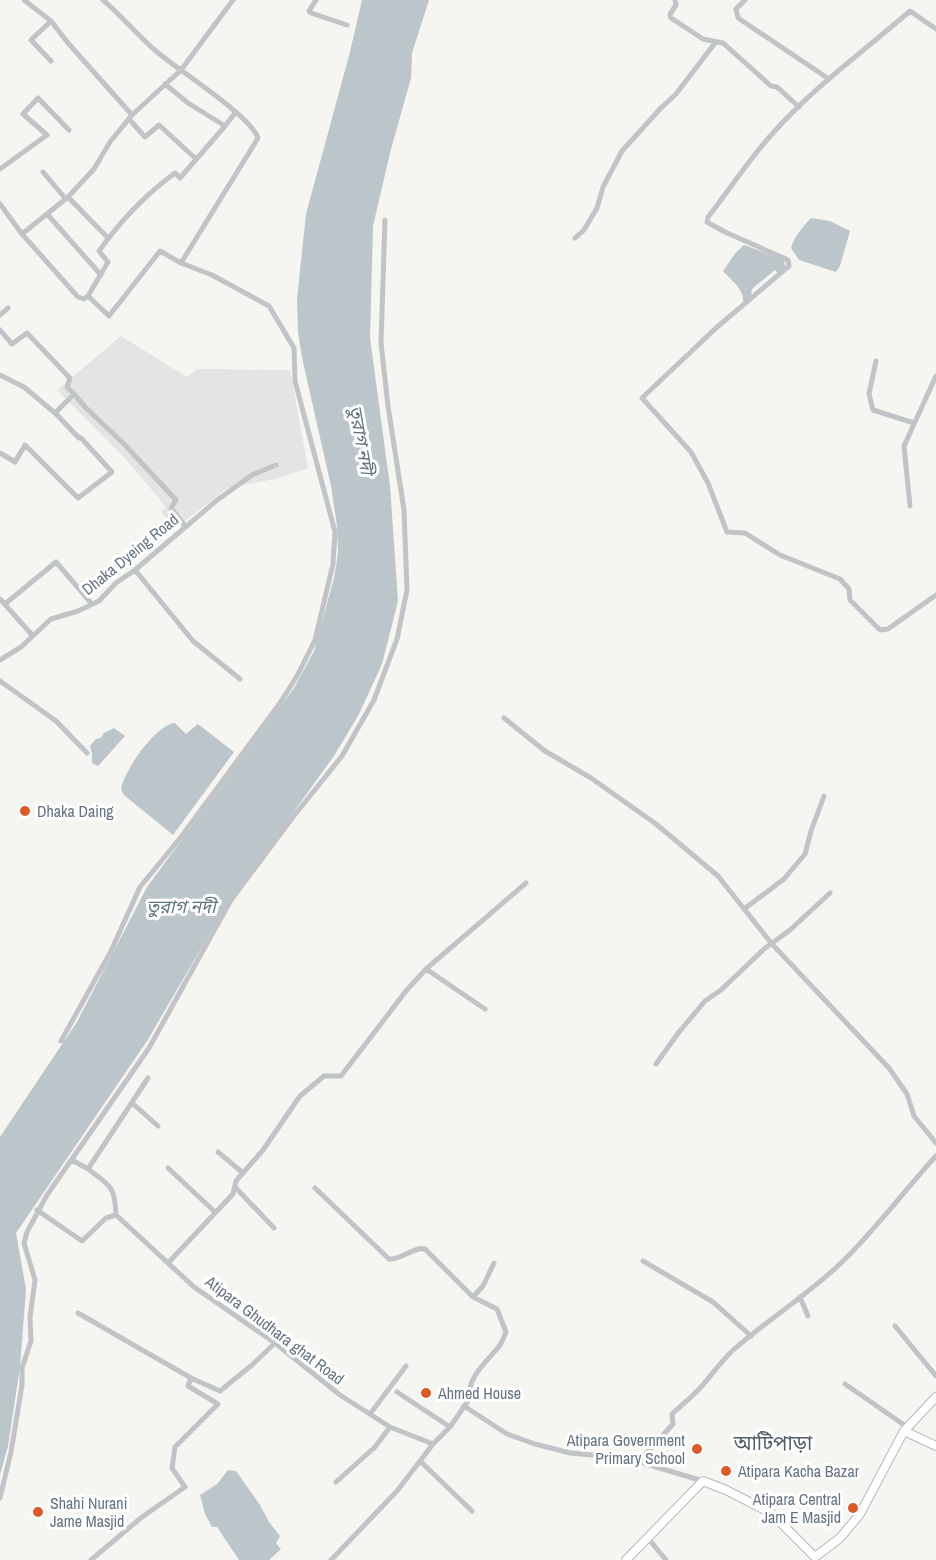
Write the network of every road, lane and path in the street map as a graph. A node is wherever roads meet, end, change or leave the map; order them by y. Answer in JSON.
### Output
{"nodes":[{"id":1,"x":24,"y":0,"type":"edge"},
{"id":2,"x":104,"y":0,"type":"edge"},
{"id":3,"x":233,"y":0,"type":"edge"},
{"id":4,"x":315,"y":0,"type":"edge"},
{"id":5,"x":675,"y":0,"type":"edge"},
{"id":6,"x":745,"y":0,"type":"edge"},
{"id":7,"x":51,"y":21,"type":"junction"},
{"id":8,"x":347,"y":25,"type":"dead end"},
{"id":9,"x":936,"y":29,"type":"edge"},
{"id":10,"x":715,"y":43,"type":"junction"},
{"id":11,"x":51,"y":61,"type":"dead end"},
{"id":12,"x":181,"y":70,"type":"junction"},
{"id":13,"x":829,"y":79,"type":"junction"},
{"id":14,"x":165,"y":84,"type":"junction"},
{"id":15,"x":799,"y":107,"type":"junction"},
{"id":16,"x":235,"y":113,"type":"junction"},
{"id":17,"x":130,"y":117,"type":"junction"},
{"id":18,"x":225,"y":126,"type":"junction"},
{"id":19,"x":69,"y":130,"type":"dead end"},
{"id":20,"x":195,"y":158,"type":"junction"},
{"id":21,"x":0,"y":169,"type":"edge"},
{"id":22,"x":43,"y":172,"type":"dead end"},
{"id":23,"x":67,"y":197,"type":"junction"},
{"id":24,"x":0,"y":204,"type":"edge"},
{"id":25,"x":5,"y":210,"type":"junction"},
{"id":26,"x":47,"y":214,"type":"junction"},
{"id":27,"x":0,"y":216,"type":"edge"},
{"id":28,"x":386,"y":220,"type":"dead end"},
{"id":29,"x":22,"y":234,"type":"junction"},
{"id":30,"x":108,"y":238,"type":"junction"},
{"id":31,"x":575,"y":238,"type":"dead end"},
{"id":32,"x":181,"y":264,"type":"junction"},
{"id":33,"x":101,"y":275,"type":"junction"},
{"id":34,"x":88,"y":296,"type":"junction"},
{"id":35,"x":8,"y":308,"type":"dead end"},
{"id":36,"x":0,"y":315,"type":"edge"},
{"id":37,"x":0,"y":330,"type":"edge"},
{"id":38,"x":876,"y":361,"type":"dead end"},
{"id":39,"x":0,"y":375,"type":"edge"},
{"id":40,"x":936,"y":376,"type":"edge"},
{"id":41,"x":74,"y":394,"type":"junction"},
{"id":42,"x":55,"y":413,"type":"junction"},
{"id":43,"x":914,"y":423,"type":"junction"},
{"id":44,"x":0,"y":453,"type":"edge"},
{"id":45,"x":276,"y":465,"type":"dead end"},
{"id":46,"x":910,"y":506,"type":"dead end"},
{"id":47,"x":186,"y":527,"type":"junction"},
{"id":48,"x":135,"y":570,"type":"junction"},
{"id":49,"x":936,"y":595,"type":"edge"},
{"id":50,"x":0,"y":599,"type":"edge"},
{"id":51,"x":5,"y":604,"type":"junction"},
{"id":52,"x":92,"y":604,"type":"junction"},
{"id":53,"x":33,"y":636,"type":"junction"},
{"id":54,"x":0,"y":660,"type":"edge"},
{"id":55,"x":240,"y":679,"type":"dead end"},
{"id":56,"x":0,"y":681,"type":"edge"},
{"id":57,"x":504,"y":718,"type":"dead end"},
{"id":58,"x":87,"y":753,"type":"dead end"},
{"id":59,"x":825,"y":796,"type":"dead end"},
{"id":60,"x":526,"y":884,"type":"dead end"},
{"id":61,"x":830,"y":893,"type":"dead end"},
{"id":62,"x":744,"y":909,"type":"junction"},
{"id":63,"x":772,"y":944,"type":"junction"},
{"id":64,"x":426,"y":969,"type":"junction"},
{"id":65,"x":485,"y":1009,"type":"dead end"},
{"id":66,"x":61,"y":1041,"type":"dead end"},
{"id":67,"x":656,"y":1064,"type":"dead end"},
{"id":68,"x":148,"y":1078,"type":"dead end"},
{"id":69,"x":132,"y":1103,"type":"junction"},
{"id":70,"x":158,"y":1126,"type":"dead end"},
{"id":71,"x":936,"y":1143,"type":"edge"},
{"id":72,"x":218,"y":1152,"type":"dead end"},
{"id":73,"x":936,"y":1156,"type":"edge"},
{"id":74,"x":72,"y":1160,"type":"junction"},
{"id":75,"x":168,"y":1168,"type":"dead end"},
{"id":76,"x":88,"y":1169,"type":"junction"},
{"id":77,"x":243,"y":1173,"type":"junction"},
{"id":78,"x":235,"y":1187,"type":"junction"},
{"id":79,"x":315,"y":1188,"type":"dead end"},
{"id":80,"x":37,"y":1210,"type":"junction"},
{"id":81,"x":214,"y":1212,"type":"junction"},
{"id":82,"x":116,"y":1215,"type":"junction"},
{"id":83,"x":274,"y":1228,"type":"dead end"},
{"id":84,"x":643,"y":1261,"type":"dead end"},
{"id":85,"x":168,"y":1263,"type":"junction"},
{"id":86,"x":494,"y":1263,"type":"dead end"},
{"id":87,"x":473,"y":1297,"type":"junction"},
{"id":88,"x":800,"y":1297,"type":"junction"},
{"id":89,"x":78,"y":1313,"type":"dead end"},
{"id":90,"x":808,"y":1316,"type":"dead end"},
{"id":91,"x":895,"y":1326,"type":"dead end"},
{"id":92,"x":751,"y":1336,"type":"junction"},
{"id":93,"x":275,"y":1343,"type":"junction"},
{"id":94,"x":406,"y":1366,"type":"dead end"},
{"id":95,"x":936,"y":1376,"type":"edge"},
{"id":96,"x":191,"y":1377,"type":"junction"},
{"id":97,"x":845,"y":1384,"type":"dead end"},
{"id":98,"x":220,"y":1392,"type":"junction"},
{"id":99,"x":397,"y":1392,"type":"dead end"},
{"id":100,"x":936,"y":1397,"type":"edge"},
{"id":101,"x":218,"y":1404,"type":"junction"},
{"id":102,"x":464,"y":1406,"type":"junction"},
{"id":103,"x":370,"y":1414,"type":"junction"},
{"id":104,"x":390,"y":1427,"type":"junction"},
{"id":105,"x":450,"y":1427,"type":"junction"},
{"id":106,"x":906,"y":1429,"type":"junction"},
{"id":107,"x":433,"y":1444,"type":"junction"},
{"id":108,"x":936,"y":1446,"type":"edge"},
{"id":109,"x":420,"y":1461,"type":"junction"},
{"id":110,"x":638,"y":1462,"type":"junction"},
{"id":111,"x":703,"y":1481,"type":"junction"},
{"id":112,"x":336,"y":1482,"type":"dead end"},
{"id":113,"x":0,"y":1498,"type":"edge"},
{"id":114,"x":472,"y":1511,"type":"dead end"},
{"id":115,"x":648,"y":1538,"type":"junction"},
{"id":116,"x":333,"y":1559,"type":"edge"},
{"id":117,"x":816,"y":1559,"type":"edge"},
{"id":118,"x":91,"y":1560,"type":"edge"},
{"id":119,"x":627,"y":1560,"type":"edge"},
{"id":120,"x":666,"y":1560,"type":"edge"}],
"edges":[{"from":1,"to":7,"type":"street"},
{"from":2,"to":12,"type":"street"},
{"from":3,"to":12,"type":"street"},
{"from":4,"to":8,"type":"street"},
{"from":5,"to":10,"type":"street"},
{"from":6,"to":13,"type":"street"},
{"from":7,"to":11,"type":"street"},
{"from":7,"to":17,"type":"street"},
{"from":9,"to":13,"type":"street"},
{"from":10,"to":15,"type":"street"},
{"from":10,"to":31,"type":"street"},
{"from":12,"to":14,"type":"street"},
{"from":12,"to":16,"type":"street"},
{"from":13,"to":15,"type":"street"},
{"from":14,"to":17,"type":"street"},
{"from":14,"to":18,"type":"street"},
{"from":15,"to":49,"type":"street"},
{"from":16,"to":18,"type":"street"},
{"from":16,"to":32,"type":"street"},
{"from":17,"to":20,"type":"street"},
{"from":17,"to":23,"type":"street"},
{"from":18,"to":20,"type":"street"},
{"from":19,"to":21,"type":"street"},
{"from":20,"to":30,"type":"street"},
{"from":22,"to":23,"type":"street"},
{"from":23,"to":26,"type":"street"},
{"from":23,"to":30,"type":"street"},
{"from":24,"to":25,"type":"street"},
{"from":25,"to":27,"type":"street"},
{"from":25,"to":29,"type":"street"},
{"from":26,"to":29,"type":"street"},
{"from":26,"to":33,"type":"street"},
{"from":28,"to":74,"type":"street"},
{"from":29,"to":34,"type":"street"},
{"from":30,"to":33,"type":"street"},
{"from":32,"to":34,"type":"street"},
{"from":32,"to":66,"type":"street"},
{"from":33,"to":34,"type":"street"},
{"from":35,"to":36,"type":"street"},
{"from":37,"to":41,"type":"street"},
{"from":38,"to":43,"type":"street"},
{"from":39,"to":42,"type":"street"},
{"from":40,"to":43,"type":"street"},
{"from":41,"to":42,"type":"street"},
{"from":41,"to":47,"type":"street"},
{"from":42,"to":44,"type":"street"},
{"from":43,"to":46,"type":"street"},
{"from":45,"to":47,"type":"street","name":"Dhaka Dyeing Road"},
{"from":47,"to":48,"type":"street","name":"Dhaka Dyeing Road"},
{"from":48,"to":52,"type":"street","name":"Dhaka Dyeing Road"},
{"from":48,"to":55,"type":"street"},
{"from":50,"to":51,"type":"street"},
{"from":51,"to":52,"type":"street"},
{"from":51,"to":53,"type":"street"},
{"from":52,"to":53,"type":"street","name":"Dhaka Dyeing Road"},
{"from":53,"to":54,"type":"street","name":"Dhaka Dyeing Road"},
{"from":56,"to":58,"type":"street"},
{"from":57,"to":62,"type":"street"},
{"from":59,"to":62,"type":"street"},
{"from":60,"to":64,"type":"street"},
{"from":61,"to":63,"type":"street"},
{"from":62,"to":63,"type":"street"},
{"from":63,"to":67,"type":"street"},
{"from":63,"to":71,"type":"street"},
{"from":64,"to":65,"type":"street"},
{"from":64,"to":77,"type":"street"},
{"from":68,"to":69,"type":"street"},
{"from":69,"to":70,"type":"street"},
{"from":69,"to":76,"type":"street"},
{"from":72,"to":77,"type":"street"},
{"from":73,"to":88,"type":"street"},
{"from":74,"to":76,"type":"street"},
{"from":74,"to":80,"type":"street"},
{"from":75,"to":81,"type":"street"},
{"from":76,"to":82,"type":"street"},
{"from":77,"to":78,"type":"street"},
{"from":78,"to":81,"type":"street"},
{"from":78,"to":83,"type":"street"},
{"from":79,"to":87,"type":"street"},
{"from":80,"to":82,"type":"street"},
{"from":80,"to":113,"type":"street"},
{"from":81,"to":85,"type":"street"},
{"from":82,"to":85,"type":"street","name":"Atipara Ghudhara ghat Road"},
{"from":84,"to":92,"type":"street"},
{"from":85,"to":93,"type":"street","name":"Atipara Ghudhara ghat Road"},
{"from":86,"to":87,"type":"street"},
{"from":87,"to":102,"type":"street"},
{"from":88,"to":90,"type":"street"},
{"from":88,"to":92,"type":"street"},
{"from":89,"to":96,"type":"street"},
{"from":91,"to":95,"type":"street"},
{"from":92,"to":110,"type":"street"},
{"from":93,"to":98,"type":"street"},
{"from":93,"to":103,"type":"street","name":"Atipara Ghudhara ghat Road"},
{"from":94,"to":103,"type":"street"},
{"from":96,"to":98,"type":"street"},
{"from":96,"to":101,"type":"street"},
{"from":97,"to":106,"type":"street"},
{"from":98,"to":101,"type":"street"},
{"from":99,"to":105,"type":"street"},
{"from":100,"to":106,"type":"main road"},
{"from":101,"to":118,"type":"street"},
{"from":102,"to":105,"type":"street"},
{"from":102,"to":110,"type":"street"},
{"from":103,"to":104,"type":"street","name":"Atipara Ghudhara ghat Road"},
{"from":104,"to":107,"type":"street","name":"Atipara Ghudhara ghat Road"},
{"from":104,"to":112,"type":"street"},
{"from":105,"to":107,"type":"street"},
{"from":106,"to":108,"type":"main road"},
{"from":106,"to":117,"type":"main road"},
{"from":107,"to":109,"type":"street"},
{"from":109,"to":114,"type":"street"},
{"from":109,"to":116,"type":"street"},
{"from":110,"to":111,"type":"street"},
{"from":111,"to":115,"type":"main road"},
{"from":111,"to":117,"type":"main road"},
{"from":115,"to":119,"type":"main road"},
{"from":115,"to":120,"type":"street"}]}
